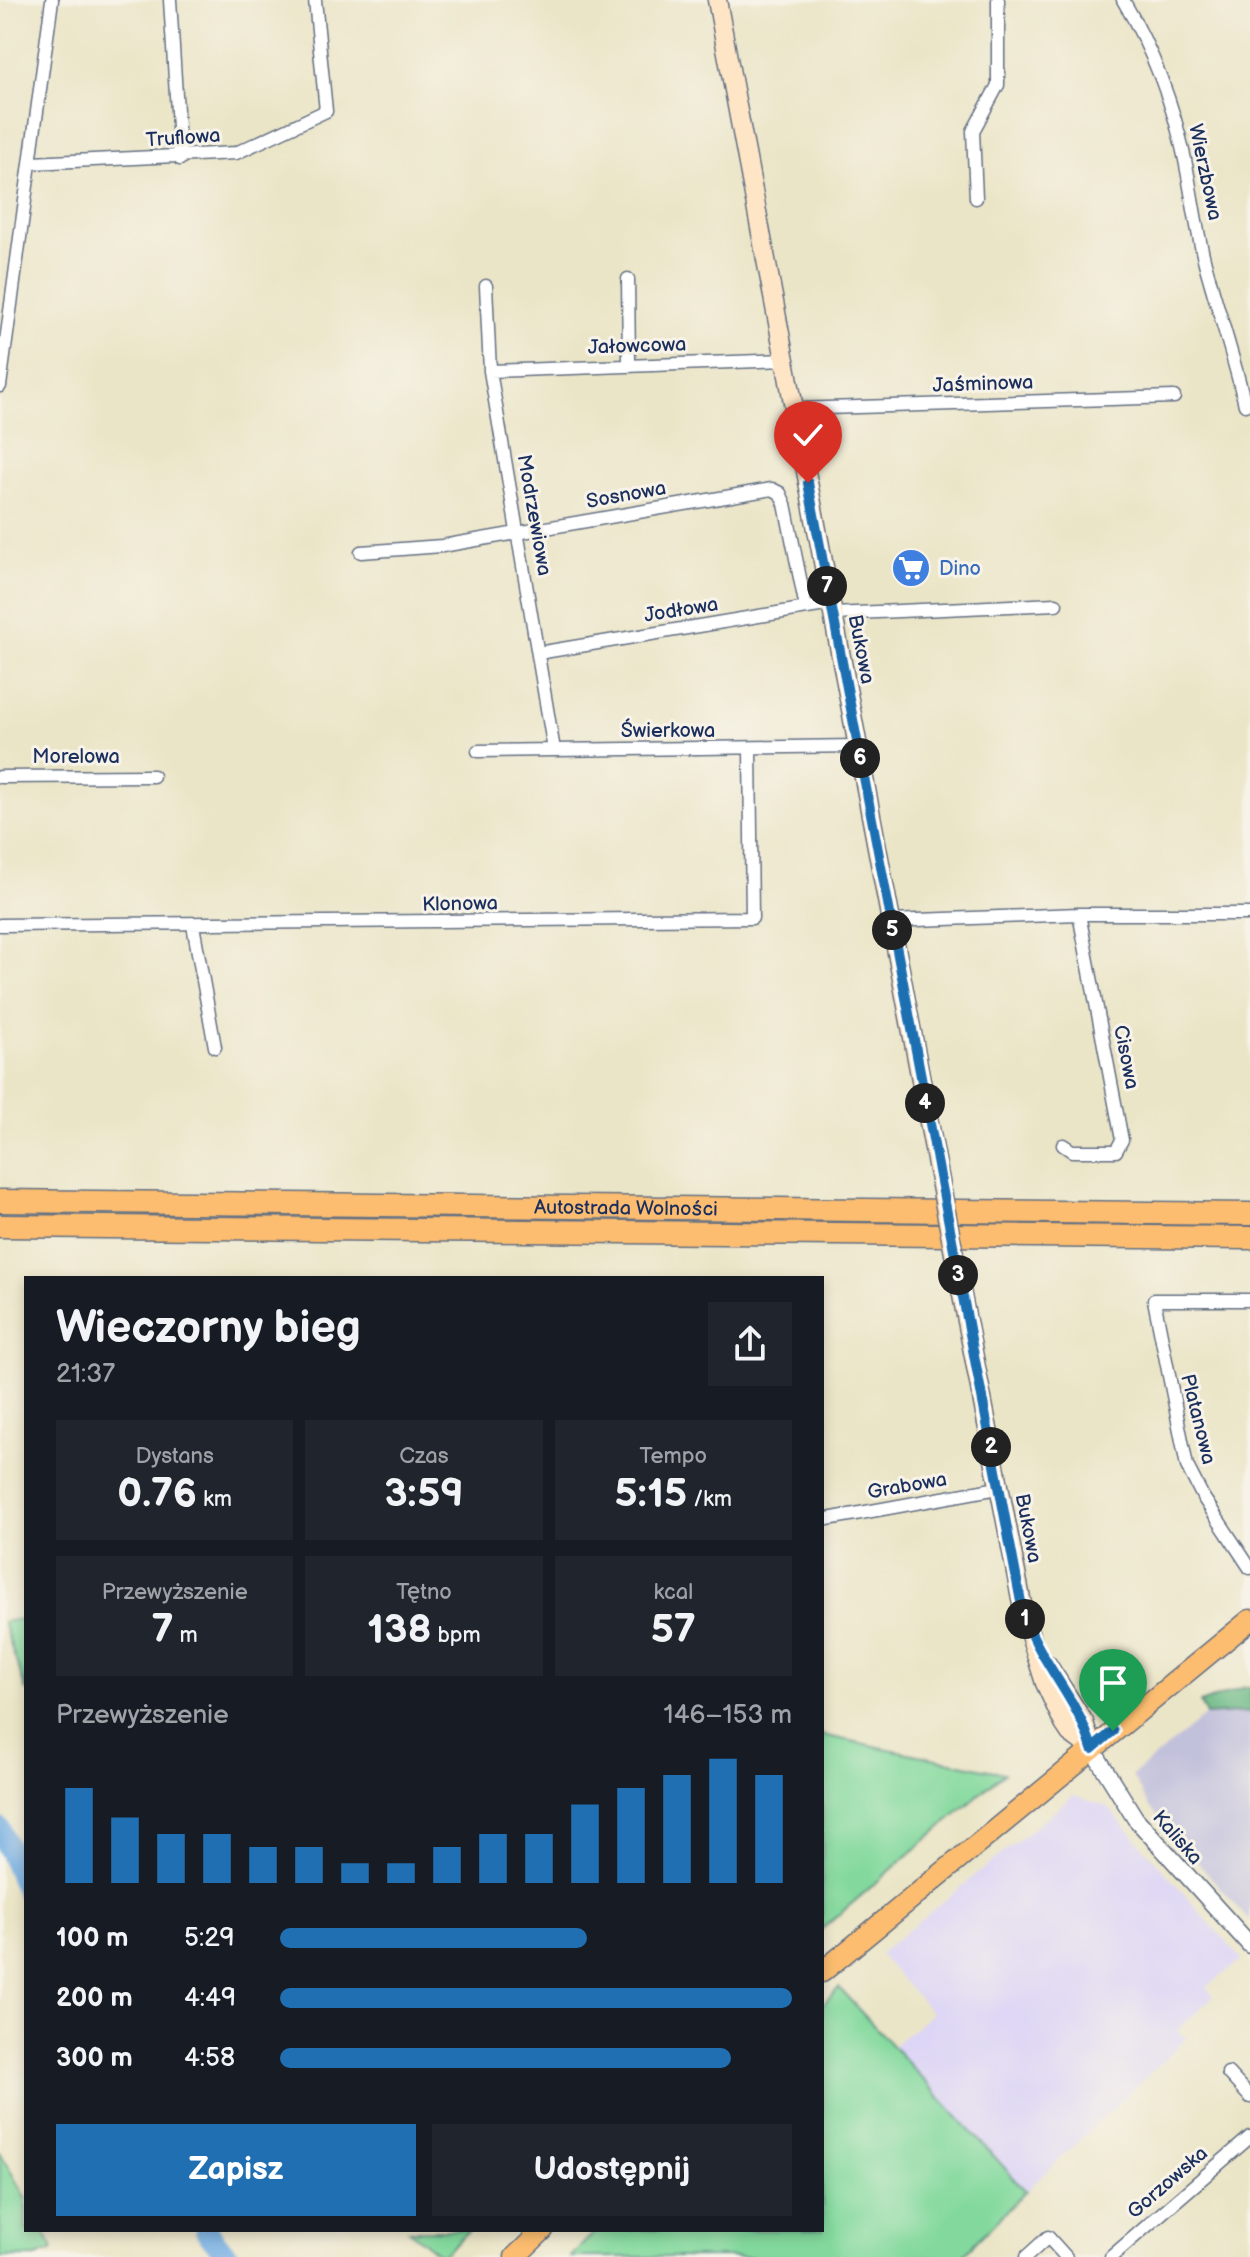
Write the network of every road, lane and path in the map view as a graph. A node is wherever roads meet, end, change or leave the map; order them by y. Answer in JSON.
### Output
{"nodes":[{"id":1,"x":52,"y":0,"type":"edge"},
{"id":2,"x":170,"y":0,"type":"edge"},
{"id":3,"x":315,"y":0,"type":"edge"},
{"id":4,"x":717,"y":0,"type":"edge"},
{"id":5,"x":998,"y":0,"type":"edge"},
{"id":6,"x":1123,"y":0,"type":"edge"},
{"id":7,"x":180,"y":159,"type":"junction"},
{"id":8,"x":32,"y":163,"type":"junction"},
{"id":9,"x":976,"y":198,"type":"dead end"},
{"id":10,"x":628,"y":279,"type":"dead end"},
{"id":11,"x":486,"y":286,"type":"dead end"},
{"id":12,"x":785,"y":360,"type":"junction"},
{"id":13,"x":629,"y":365,"type":"junction"},
{"id":14,"x":490,"y":371,"type":"junction"},
{"id":15,"x":0,"y":386,"type":"edge"},
{"id":16,"x":1174,"y":397,"type":"dead end"},
{"id":17,"x":1245,"y":405,"type":"dead end"},
{"id":18,"x":794,"y":409,"type":"junction"},
{"id":19,"x":517,"y":533,"type":"junction"},
{"id":20,"x":361,"y":552,"type":"dead end"},
{"id":21,"x":1056,"y":604,"type":"dead end"},
{"id":22,"x":806,"y":608,"type":"junction"},
{"id":23,"x":832,"y":609,"type":"junction"},
{"id":24,"x":538,"y":653,"type":"junction"},
{"id":25,"x":858,"y":746,"type":"junction"},
{"id":26,"x":750,"y":749,"type":"junction"},
{"id":27,"x":554,"y":750,"type":"junction"},
{"id":28,"x":478,"y":751,"type":"dead end"},
{"id":29,"x":153,"y":776,"type":"dead end"},
{"id":30,"x":0,"y":777,"type":"edge"},
{"id":31,"x":1079,"y":914,"type":"junction"},
{"id":32,"x":1250,"y":914,"type":"edge"},
{"id":33,"x":890,"y":921,"type":"junction"},
{"id":34,"x":0,"y":925,"type":"edge"},
{"id":35,"x":193,"y":925,"type":"junction"},
{"id":36,"x":215,"y":1047,"type":"dead end"},
{"id":37,"x":1063,"y":1145,"type":"dead end"},
{"id":38,"x":0,"y":1201,"type":"edge"},
{"id":39,"x":1250,"y":1214,"type":"edge"},
{"id":40,"x":0,"y":1226,"type":"edge"},
{"id":41,"x":1250,"y":1238,"type":"edge"},
{"id":42,"x":1250,"y":1300,"type":"edge"},
{"id":43,"x":998,"y":1488,"type":"junction"},
{"id":44,"x":824,"y":1520,"type":"edge"},
{"id":45,"x":1250,"y":1568,"type":"edge"},
{"id":46,"x":1250,"y":1620,"type":"edge"},
{"id":47,"x":1092,"y":1749,"type":"junction"},
{"id":48,"x":1249,"y":1946,"type":"edge"},
{"id":49,"x":824,"y":1970,"type":"edge"},
{"id":50,"x":1228,"y":2073,"type":"dead end"},
{"id":51,"x":1250,"y":2097,"type":"edge"},
{"id":52,"x":1250,"y":2137,"type":"edge"},
{"id":53,"x":541,"y":2232,"type":"edge"},
{"id":54,"x":515,"y":2257,"type":"edge"},
{"id":55,"x":1026,"y":2257,"type":"edge"},
{"id":56,"x":1066,"y":2257,"type":"edge"},
{"id":57,"x":1111,"y":2257,"type":"edge"}],
"edges":[{"from":1,"to":8,"type":"street"},
{"from":2,"to":7,"type":"street"},
{"from":3,"to":7,"type":"street","name":"Truflowa"},
{"from":4,"to":12,"type":"main road","name":"Bukowa"},
{"from":5,"to":9,"type":"street"},
{"from":6,"to":17,"type":"street","name":"Wierzbowa"},
{"from":7,"to":8,"type":"street","name":"Truflowa"},
{"from":8,"to":15,"type":"street"},
{"from":10,"to":13,"type":"street"},
{"from":11,"to":14,"type":"street","name":"Modrzewiowa"},
{"from":12,"to":13,"type":"street","name":"Jałowcowa"},
{"from":12,"to":18,"type":"main road","name":"Bukowa"},
{"from":13,"to":14,"type":"street","name":"Jałowcowa"},
{"from":14,"to":19,"type":"street","name":"Modrzewiowa"},
{"from":16,"to":18,"type":"street","name":"Jaśminowa"},
{"from":18,"to":23,"type":"main road","name":"Bukowa"},
{"from":19,"to":20,"type":"street","name":"Sosnowa"},
{"from":19,"to":22,"type":"street","name":"Sosnowa"},
{"from":19,"to":24,"type":"street","name":"Modrzewiowa"},
{"from":21,"to":23,"type":"street","name":"Jodłowa"},
{"from":22,"to":23,"type":"street","name":"Jodłowa"},
{"from":22,"to":24,"type":"street","name":"Jodłowa"},
{"from":23,"to":25,"type":"main road","name":"Bukowa"},
{"from":24,"to":27,"type":"street","name":"Modrzewiowa"},
{"from":25,"to":26,"type":"street","name":"Świerkowa"},
{"from":25,"to":33,"type":"main road","name":"Bukowa"},
{"from":26,"to":27,"type":"street","name":"Świerkowa"},
{"from":26,"to":35,"type":"street","name":"Klonowa"},
{"from":27,"to":28,"type":"street","name":"Świerkowa"},
{"from":29,"to":30,"type":"street","name":"Morelowa"},
{"from":31,"to":32,"type":"street"},
{"from":31,"to":33,"type":"street"},
{"from":31,"to":37,"type":"street","name":"Cisowa"},
{"from":33,"to":43,"type":"main road","name":"Bukowa","bridge":true},
{"from":34,"to":35,"type":"street","name":"Klonowa"},
{"from":35,"to":36,"type":"street"},
{"from":38,"to":39,"type":"highway","name":"Autostrada Wolności"},
{"from":40,"to":41,"type":"highway","name":"Autostrada Wolności"},
{"from":42,"to":45,"type":"street","name":"Platanowa"},
{"from":43,"to":44,"type":"street","name":"Grabowa"},
{"from":43,"to":47,"type":"main road","name":"Bukowa"},
{"from":46,"to":47,"type":"main road"},
{"from":47,"to":48,"type":"street","name":"Kaliska"},
{"from":47,"to":49,"type":"main road"},
{"from":50,"to":51,"type":"street"},
{"from":52,"to":57,"type":"street","name":"Gorzowska"},
{"from":53,"to":54,"type":"main road"},
{"from":55,"to":56,"type":"street"}]}
